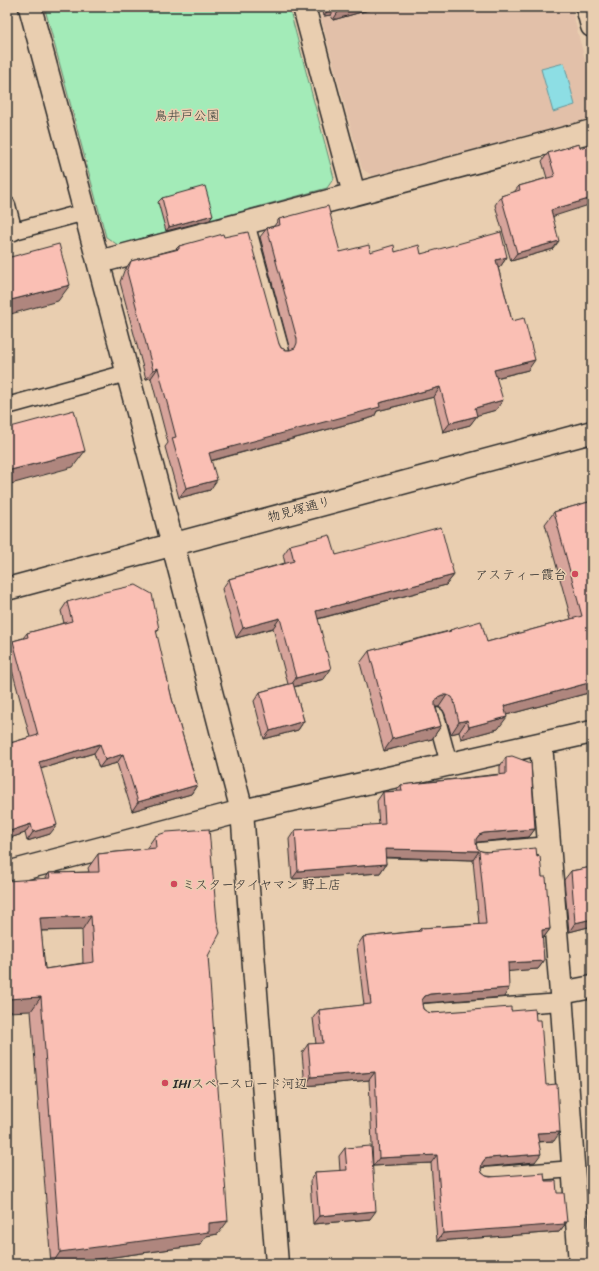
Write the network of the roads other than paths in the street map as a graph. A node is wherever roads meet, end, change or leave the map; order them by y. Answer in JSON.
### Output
{"nodes":[{"id":1,"x":30,"y":7,"type":"edge"},
{"id":2,"x":304,"y":7,"type":"edge"},
{"id":3,"x":587,"y":7,"type":"edge"},
{"id":4,"x":592,"y":26,"type":"edge"},
{"id":5,"x":592,"y":131,"type":"edge"},
{"id":6,"x":354,"y":194,"type":"junction"},
{"id":7,"x":7,"y":205,"type":"edge"},
{"id":8,"x":85,"y":212,"type":"junction"},
{"id":9,"x":246,"y":223,"type":"junction"},
{"id":10,"x":10,"y":232,"type":"edge"},
{"id":11,"x":99,"y":262,"type":"junction"},
{"id":12,"x":281,"y":351,"type":"edge"},
{"id":13,"x":127,"y":373,"type":"junction"},
{"id":14,"x":7,"y":406,"type":"edge"},
{"id":15,"x":592,"y":432,"type":"edge"},
{"id":16,"x":173,"y":545,"type":"junction"},
{"id":17,"x":7,"y":589,"type":"edge"},
{"id":18,"x":436,"y":716,"type":"edge"},
{"id":19,"x":592,"y":732,"type":"edge"},
{"id":20,"x":541,"y":744,"type":"junction"},
{"id":21,"x":449,"y":764,"type":"junction"},
{"id":22,"x":242,"y":811,"type":"junction"},
{"id":23,"x":549,"y":845,"type":"junction"},
{"id":24,"x":479,"y":851,"type":"edge"},
{"id":25,"x":7,"y":873,"type":"edge"},
{"id":26,"x":592,"y":987,"type":"edge"},
{"id":27,"x":561,"y":997,"type":"junction"},
{"id":28,"x":425,"y":1012,"type":"edge"},
{"id":29,"x":573,"y":1169,"type":"junction"},
{"id":30,"x":484,"y":1176,"type":"edge"},
{"id":31,"x":585,"y":1226,"type":"edge"},
{"id":32,"x":277,"y":1264,"type":"edge"},
{"id":33,"x":580,"y":1264,"type":"edge"}],
"edges":[{"from":1,"to":8,"type":"street"},
{"from":2,"to":6,"type":"street"},
{"from":3,"to":4,"type":"street"},
{"from":5,"to":6,"type":"street"},
{"from":6,"to":9,"type":"street"},
{"from":7,"to":10,"type":"lane"},
{"from":8,"to":10,"type":"lane"},
{"from":8,"to":11,"type":"street"},
{"from":9,"to":11,"type":"street"},
{"from":9,"to":12,"type":"lane"},
{"from":11,"to":13,"type":"street"},
{"from":13,"to":14,"type":"lane"},
{"from":13,"to":16,"type":"street"},
{"from":15,"to":16,"type":"street","name":"物見塚通り"},
{"from":16,"to":17,"type":"street","name":"物見塚通り"},
{"from":16,"to":22,"type":"street"},
{"from":18,"to":21,"type":"lane"},
{"from":19,"to":20,"type":"street"},
{"from":20,"to":21,"type":"street"},
{"from":20,"to":23,"type":"street"},
{"from":21,"to":22,"type":"street"},
{"from":22,"to":25,"type":"street"},
{"from":22,"to":32,"type":"street"},
{"from":23,"to":24,"type":"lane"},
{"from":23,"to":27,"type":"street"},
{"from":26,"to":27,"type":"street"},
{"from":27,"to":28,"type":"lane"},
{"from":27,"to":29,"type":"street"},
{"from":29,"to":30,"type":"lane"},
{"from":29,"to":31,"type":"street"},
{"from":31,"to":33,"type":"street"}]}
